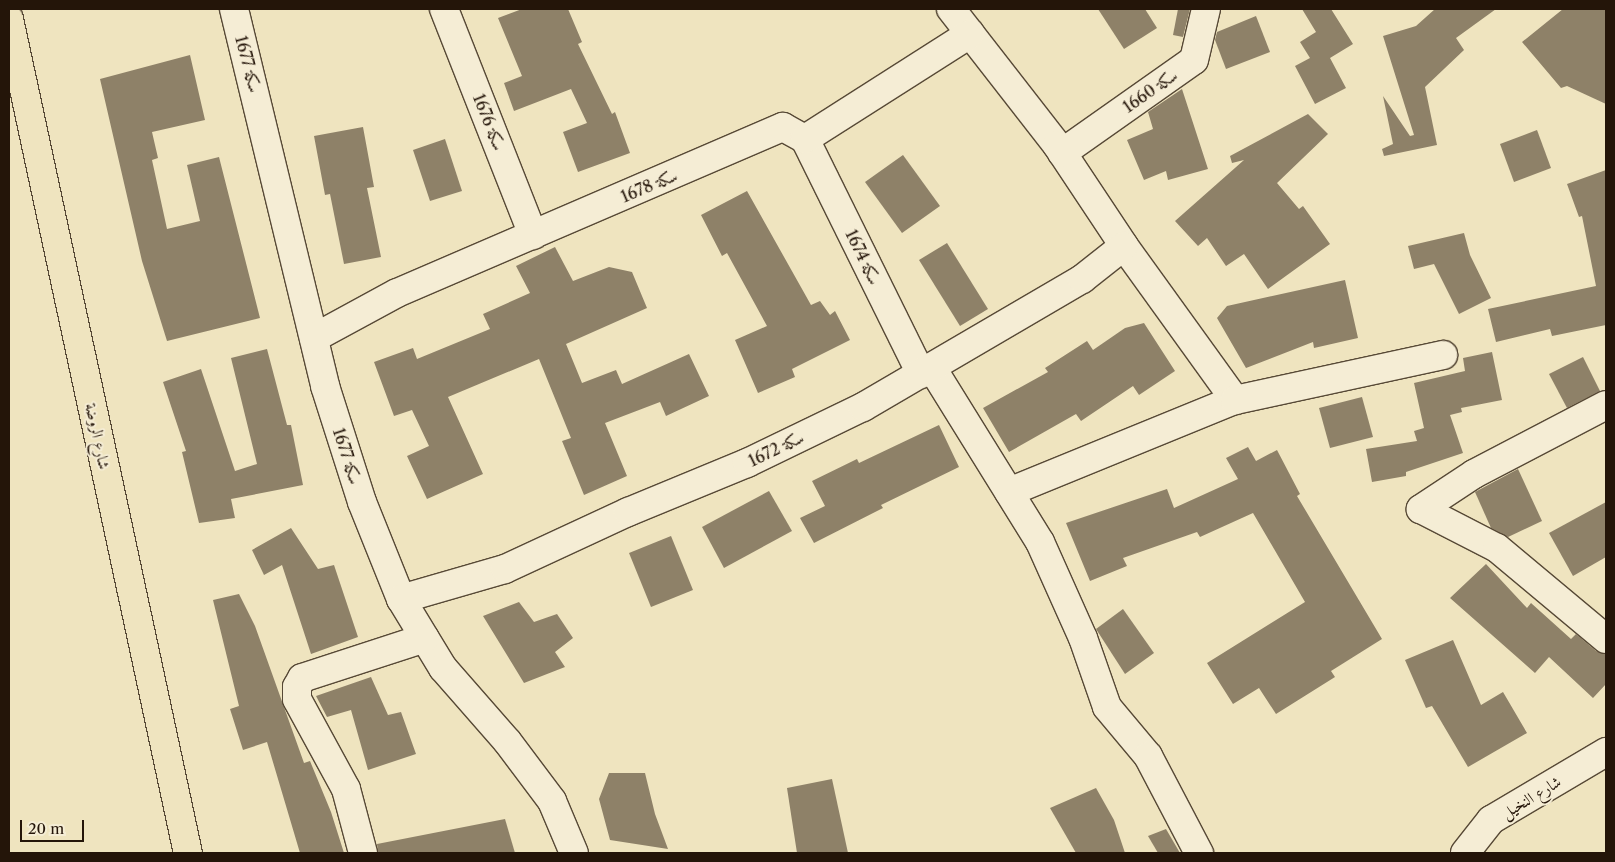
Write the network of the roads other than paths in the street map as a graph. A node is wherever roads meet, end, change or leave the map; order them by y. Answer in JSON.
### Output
{"nodes":[{"id":1,"x":234,"y":9,"type":"edge"},
{"id":2,"x":444,"y":9,"type":"edge"},
{"id":3,"x":951,"y":9,"type":"edge"},
{"id":4,"x":1206,"y":9,"type":"edge"},
{"id":5,"x":9,"y":19,"type":"edge"},
{"id":6,"x":970,"y":34,"type":"junction"},
{"id":7,"x":805,"y":139,"type":"junction"},
{"id":8,"x":1062,"y":153,"type":"junction"},
{"id":9,"x":533,"y":234,"type":"junction"},
{"id":10,"x":1124,"y":246,"type":"junction"},
{"id":11,"x":314,"y":338,"type":"junction"},
{"id":12,"x":1443,"y":355,"type":"dead end"},
{"id":13,"x":927,"y":371,"type":"junction"},
{"id":14,"x":1235,"y":400,"type":"junction"},
{"id":15,"x":1606,"y":405,"type":"edge"},
{"id":16,"x":1009,"y":492,"type":"junction"},
{"id":17,"x":401,"y":599,"type":"junction"},
{"id":18,"x":425,"y":638,"type":"junction"},
{"id":19,"x":1606,"y":639,"type":"edge"},
{"id":20,"x":1606,"y":752,"type":"edge"},
{"id":21,"x":188,"y":853,"type":"edge"},
{"id":22,"x":363,"y":853,"type":"edge"},
{"id":23,"x":574,"y":853,"type":"edge"},
{"id":24,"x":1200,"y":853,"type":"edge"},
{"id":25,"x":1466,"y":853,"type":"edge"}],
"edges":[{"from":1,"to":11,"type":"street","name":"سكة 1677"},
{"from":2,"to":9,"type":"street","name":"سكة 1676"},
{"from":3,"to":6,"type":"street"},
{"from":4,"to":8,"type":"street","name":"سكة 1660"},
{"from":5,"to":21,"type":"main road","name":"شارع الروضة"},
{"from":6,"to":7,"type":"street"},
{"from":6,"to":8,"type":"street"},
{"from":7,"to":9,"type":"street","name":"سكة 1678"},
{"from":7,"to":13,"type":"street","name":"سكة 1674"},
{"from":8,"to":10,"type":"street"},
{"from":9,"to":11,"type":"street","name":"سكة 1678"},
{"from":10,"to":13,"type":"street","name":"سكة 1672"},
{"from":10,"to":14,"type":"street"},
{"from":11,"to":17,"type":"street","name":"سكة 1677"},
{"from":12,"to":14,"type":"street"},
{"from":13,"to":16,"type":"street","name":"سكة 1674"},
{"from":13,"to":17,"type":"street","name":"سكة 1672"},
{"from":14,"to":16,"type":"street"},
{"from":15,"to":19,"type":"street"},
{"from":16,"to":24,"type":"street","name":"سكة 1674"},
{"from":17,"to":18,"type":"street","name":"سكة 1677"},
{"from":18,"to":22,"type":"street"},
{"from":18,"to":23,"type":"street","name":"سكة 1677"},
{"from":20,"to":25,"type":"street","name":"شارع النخيل"}]}
